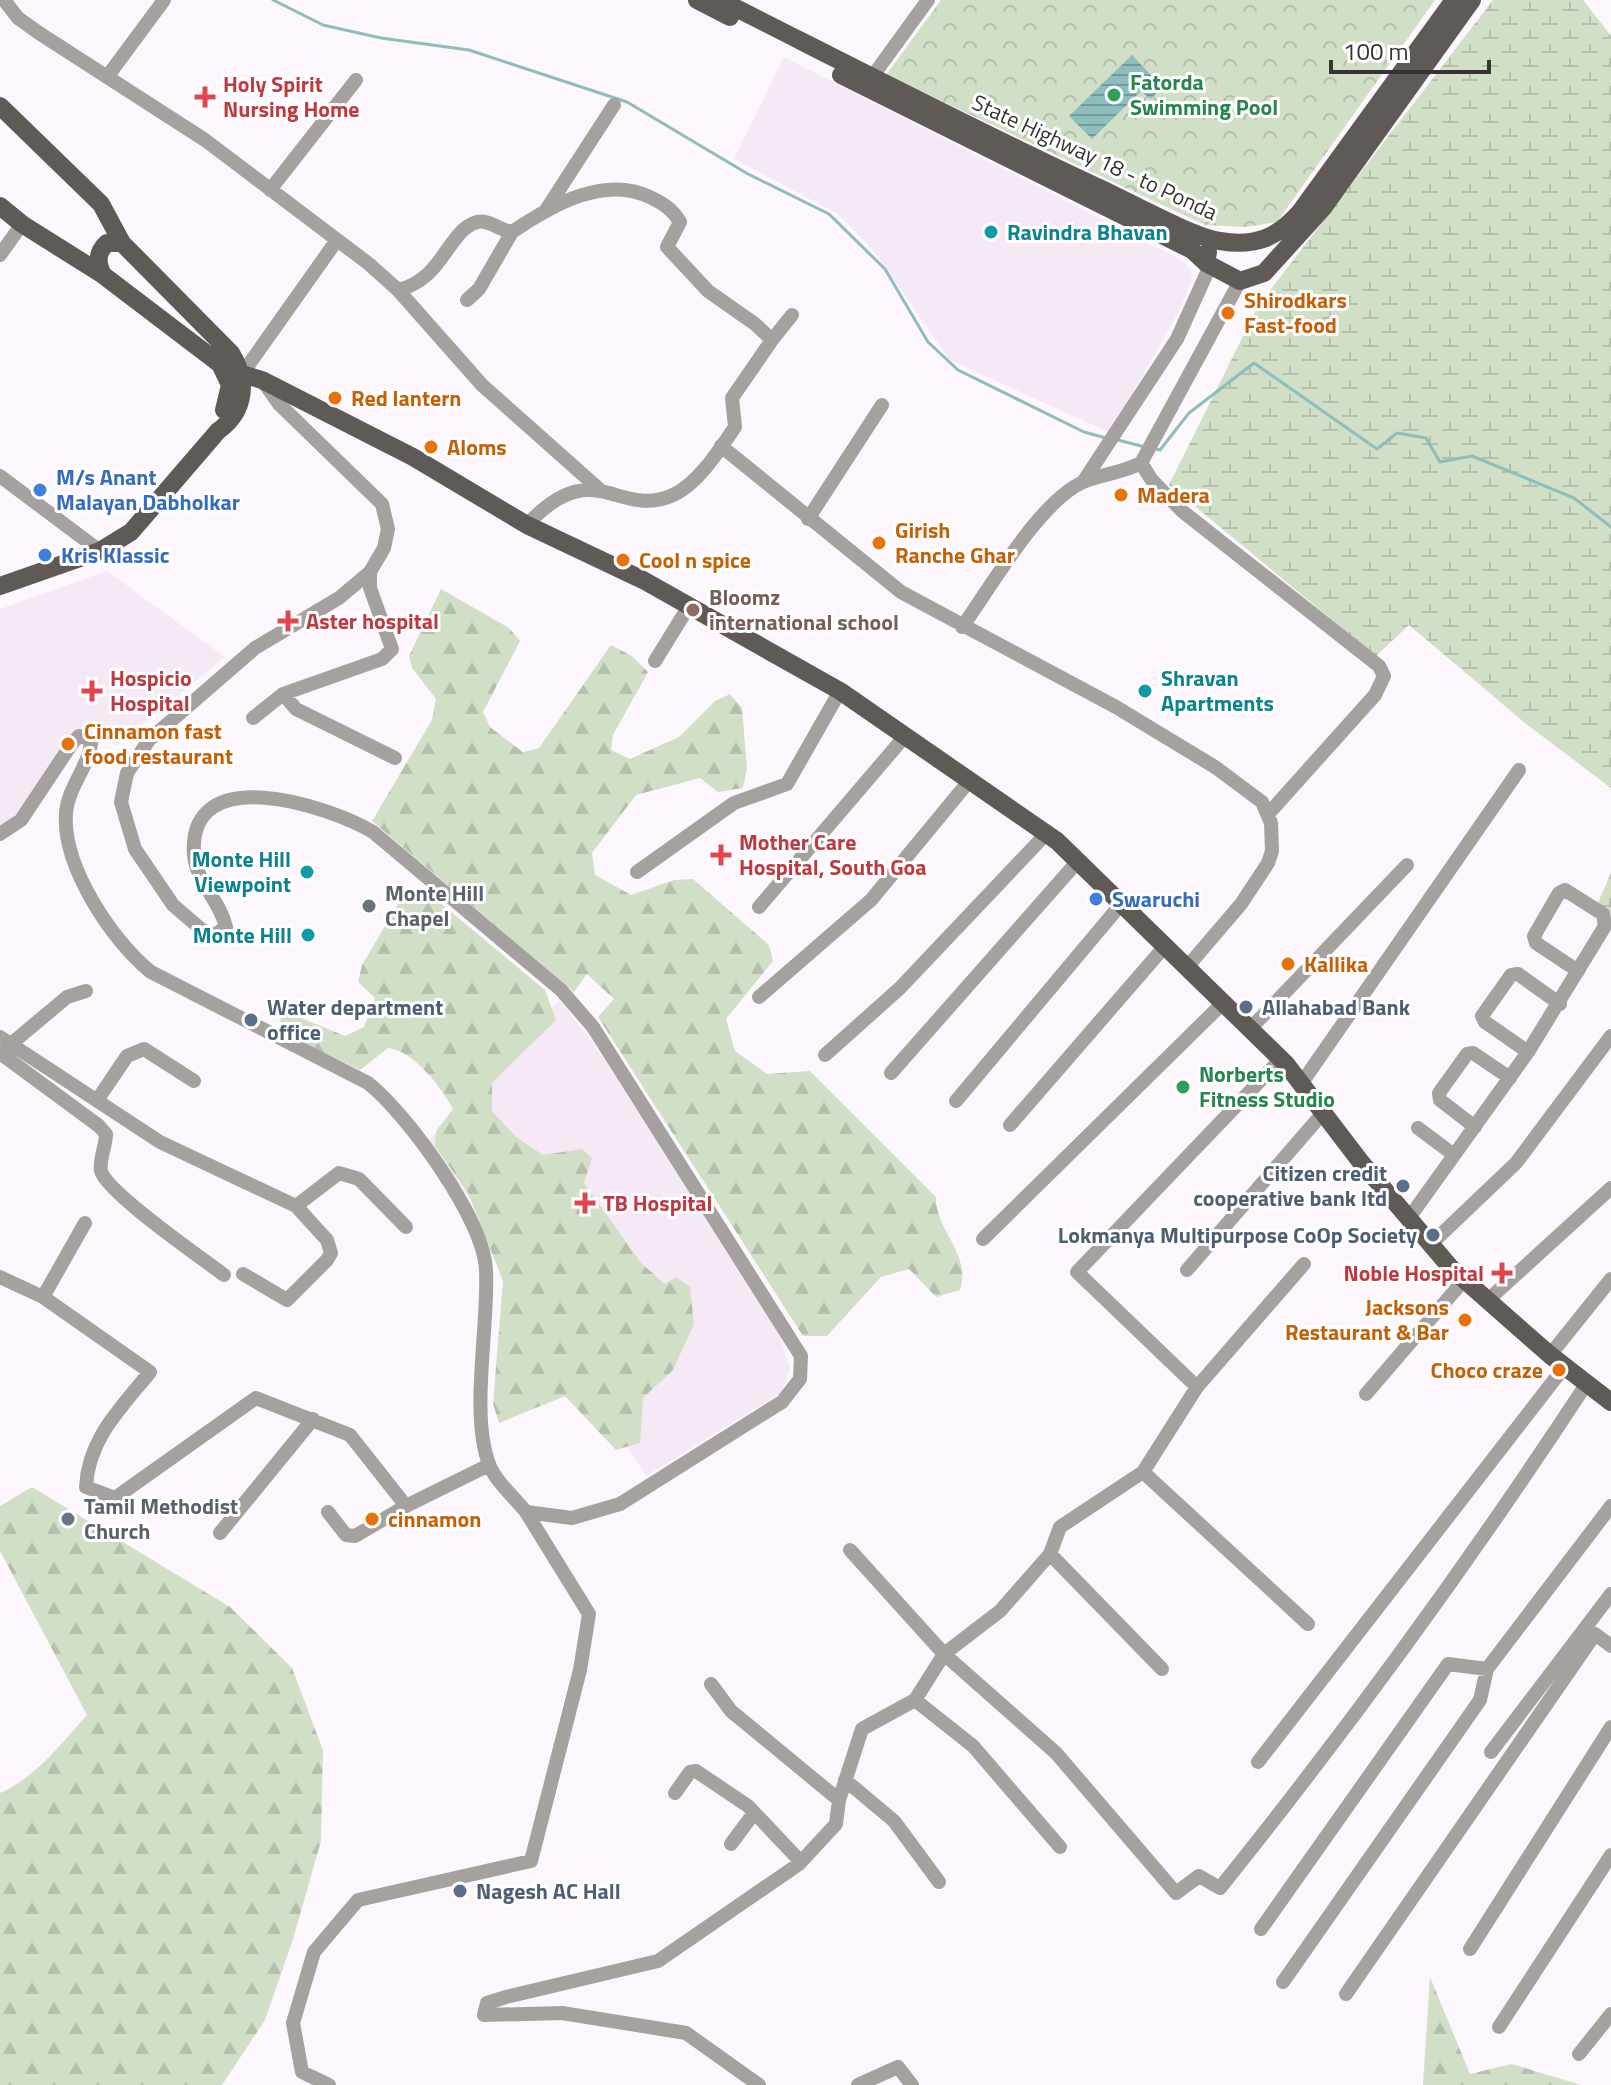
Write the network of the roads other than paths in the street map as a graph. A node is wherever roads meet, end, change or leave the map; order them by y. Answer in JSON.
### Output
{"nodes":[{"id":1,"x":164,"y":0,"type":"edge"},
{"id":2,"x":697,"y":0,"type":"edge"},
{"id":3,"x":720,"y":0,"type":"edge"},
{"id":4,"x":928,"y":0,"type":"edge"},
{"id":5,"x":1454,"y":0,"type":"edge"},
{"id":6,"x":1472,"y":0,"type":"edge"},
{"id":7,"x":5,"y":9,"type":"edge"},
{"id":8,"x":107,"y":77,"type":"junction"},
{"id":9,"x":356,"y":80,"type":"dead end"},
{"id":10,"x":868,"y":82,"type":"junction"},
{"id":11,"x":614,"y":105,"type":"dead end"},
{"id":12,"x":0,"y":106,"type":"edge"},
{"id":13,"x":270,"y":190,"type":"junction"},
{"id":14,"x":0,"y":206,"type":"edge"},
{"id":15,"x":546,"y":210,"type":"junction"},
{"id":16,"x":22,"y":224,"type":"junction"},
{"id":17,"x":512,"y":232,"type":"junction"},
{"id":18,"x":337,"y":240,"type":"junction"},
{"id":19,"x":1217,"y":241,"type":"junction"},
{"id":20,"x":122,"y":243,"type":"junction"},
{"id":21,"x":1239,"y":243,"type":"junction"},
{"id":22,"x":0,"y":255,"type":"edge"},
{"id":23,"x":1208,"y":265,"type":"junction"},
{"id":24,"x":103,"y":275,"type":"junction"},
{"id":25,"x":1248,"y":279,"type":"junction"},
{"id":26,"x":398,"y":290,"type":"junction"},
{"id":27,"x":467,"y":300,"type":"dead end"},
{"id":28,"x":792,"y":315,"type":"dead end"},
{"id":29,"x":772,"y":340,"type":"junction"},
{"id":30,"x":242,"y":374,"type":"junction"},
{"id":31,"x":262,"y":380,"type":"junction"},
{"id":32,"x":882,"y":405,"type":"dead end"},
{"id":33,"x":218,"y":431,"type":"junction"},
{"id":34,"x":721,"y":446,"type":"junction"},
{"id":35,"x":1148,"y":453,"type":"junction"},
{"id":36,"x":0,"y":476,"type":"edge"},
{"id":37,"x":1083,"y":482,"type":"junction"},
{"id":38,"x":599,"y":489,"type":"junction"},
{"id":39,"x":808,"y":519,"type":"junction"},
{"id":40,"x":527,"y":525,"type":"junction"},
{"id":41,"x":100,"y":551,"type":"junction"},
{"id":42,"x":370,"y":572,"type":"junction"},
{"id":43,"x":0,"y":586,"type":"edge"},
{"id":44,"x":689,"y":606,"type":"junction"},
{"id":45,"x":962,"y":627,"type":"junction"},
{"id":46,"x":655,"y":661,"type":"dead end"},
{"id":47,"x":840,"y":691,"type":"junction"},
{"id":48,"x":283,"y":694,"type":"junction"},
{"id":49,"x":253,"y":718,"type":"dead end"},
{"id":50,"x":906,"y":735,"type":"junction"},
{"id":51,"x":395,"y":758,"type":"dead end"},
{"id":52,"x":1519,"y":770,"type":"dead end"},
{"id":53,"x":970,"y":780,"type":"junction"},
{"id":54,"x":1269,"y":813,"type":"junction"},
{"id":55,"x":0,"y":834,"type":"edge"},
{"id":56,"x":1046,"y":834,"type":"junction"},
{"id":57,"x":1078,"y":861,"type":"junction"},
{"id":58,"x":1407,"y":865,"type":"dead end"},
{"id":59,"x":637,"y":872,"type":"dead end"},
{"id":60,"x":1122,"y":903,"type":"junction"},
{"id":61,"x":759,"y":907,"type":"dead end"},
{"id":62,"x":1166,"y":945,"type":"junction"},
{"id":63,"x":1188,"y":966,"type":"junction"},
{"id":64,"x":1578,"y":971,"type":"junction"},
{"id":65,"x":86,"y":991,"type":"dead end"},
{"id":66,"x":759,"y":997,"type":"dead end"},
{"id":67,"x":1224,"y":1002,"type":"junction"},
{"id":68,"x":1560,"y":1004,"type":"junction"},
{"id":69,"x":1250,"y":1029,"type":"junction"},
{"id":70,"x":1611,"y":1036,"type":"edge"},
{"id":71,"x":4,"y":1045,"type":"edge"},
{"id":72,"x":1528,"y":1052,"type":"junction"},
{"id":73,"x":825,"y":1055,"type":"dead end"},
{"id":74,"x":1281,"y":1059,"type":"junction"},
{"id":75,"x":891,"y":1073,"type":"dead end"},
{"id":76,"x":1510,"y":1078,"type":"junction"},
{"id":77,"x":194,"y":1081,"type":"dead end"},
{"id":78,"x":1301,"y":1084,"type":"junction"},
{"id":79,"x":98,"y":1099,"type":"junction"},
{"id":80,"x":956,"y":1101,"type":"dead end"},
{"id":81,"x":1323,"y":1113,"type":"junction"},
{"id":82,"x":1010,"y":1125,"type":"dead end"},
{"id":83,"x":1475,"y":1127,"type":"junction"},
{"id":84,"x":1418,"y":1128,"type":"dead end"},
{"id":85,"x":1454,"y":1155,"type":"junction"},
{"id":86,"x":1611,"y":1188,"type":"edge"},
{"id":87,"x":296,"y":1206,"type":"junction"},
{"id":88,"x":1409,"y":1218,"type":"junction"},
{"id":89,"x":85,"y":1223,"type":"dead end"},
{"id":90,"x":406,"y":1227,"type":"dead end"},
{"id":91,"x":983,"y":1239,"type":"dead end"},
{"id":92,"x":1431,"y":1244,"type":"junction"},
{"id":93,"x":1304,"y":1264,"type":"dead end"},
{"id":94,"x":1187,"y":1270,"type":"dead end"},
{"id":95,"x":243,"y":1274,"type":"dead end"},
{"id":96,"x":224,"y":1275,"type":"dead end"},
{"id":97,"x":0,"y":1277,"type":"edge"},
{"id":98,"x":1611,"y":1279,"type":"edge"},
{"id":99,"x":1464,"y":1280,"type":"junction"},
{"id":100,"x":43,"y":1297,"type":"junction"},
{"id":101,"x":1488,"y":1300,"type":"junction"},
{"id":102,"x":1557,"y":1361,"type":"junction"},
{"id":103,"x":1587,"y":1383,"type":"junction"},
{"id":104,"x":1197,"y":1387,"type":"junction"},
{"id":105,"x":1366,"y":1394,"type":"dead end"},
{"id":106,"x":1611,"y":1402,"type":"edge"},
{"id":107,"x":313,"y":1419,"type":"junction"},
{"id":108,"x":489,"y":1465,"type":"junction"},
{"id":109,"x":1143,"y":1472,"type":"junction"},
{"id":110,"x":406,"y":1506,"type":"junction"},
{"id":111,"x":1611,"y":1506,"type":"edge"},
{"id":112,"x":328,"y":1512,"type":"dead end"},
{"id":113,"x":526,"y":1512,"type":"junction"},
{"id":114,"x":220,"y":1533,"type":"dead end"},
{"id":115,"x":850,"y":1550,"type":"dead end"},
{"id":116,"x":1050,"y":1554,"type":"junction"},
{"id":117,"x":1611,"y":1594,"type":"edge"},
{"id":118,"x":1308,"y":1624,"type":"dead end"},
{"id":119,"x":1611,"y":1646,"type":"edge"},
{"id":120,"x":944,"y":1654,"type":"junction"},
{"id":121,"x":1162,"y":1669,"type":"dead end"},
{"id":122,"x":1487,"y":1669,"type":"junction"},
{"id":123,"x":711,"y":1684,"type":"dead end"},
{"id":124,"x":915,"y":1700,"type":"junction"},
{"id":125,"x":1611,"y":1727,"type":"edge"},
{"id":126,"x":1491,"y":1752,"type":"dead end"},
{"id":127,"x":1258,"y":1762,"type":"dead end"},
{"id":128,"x":845,"y":1780,"type":"junction"},
{"id":129,"x":675,"y":1793,"type":"dead end"},
{"id":130,"x":839,"y":1800,"type":"junction"},
{"id":131,"x":754,"y":1813,"type":"junction"},
{"id":132,"x":731,"y":1844,"type":"dead end"},
{"id":133,"x":1060,"y":1847,"type":"dead end"},
{"id":134,"x":1611,"y":1855,"type":"edge"},
{"id":135,"x":801,"y":1862,"type":"junction"},
{"id":136,"x":939,"y":1882,"type":"dead end"},
{"id":137,"x":1261,"y":1929,"type":"dead end"},
{"id":138,"x":1470,"y":1949,"type":"dead end"},
{"id":139,"x":1283,"y":1982,"type":"dead end"},
{"id":140,"x":1346,"y":1994,"type":"dead end"},
{"id":141,"x":1611,"y":2014,"type":"edge"},
{"id":142,"x":1499,"y":2027,"type":"dead end"},
{"id":143,"x":1579,"y":2054,"type":"dead end"},
{"id":144,"x":329,"y":2085,"type":"edge"},
{"id":145,"x":759,"y":2085,"type":"edge"},
{"id":146,"x":858,"y":2085,"type":"edge"},
{"id":147,"x":912,"y":2085,"type":"edge"}],
"edges":[{"from":1,"to":8,"type":"street"},
{"from":2,"to":10,"type":"main road","name":"State Highway 18 - to Ponda"},
{"from":3,"to":10,"type":"main road","name":"State Highway 18 - to Ponda"},
{"from":4,"to":10,"type":"street"},
{"from":5,"to":21,"type":"main road","name":"State Highway 18 - to Ponda"},
{"from":6,"to":25,"type":"main road"},
{"from":7,"to":8,"type":"street"},
{"from":8,"to":13,"type":"street"},
{"from":9,"to":13,"type":"street"},
{"from":10,"to":19,"type":"main road","name":"State Highway 18 - to Ponda"},
{"from":10,"to":23,"type":"main road","name":"State Highway 18 - to Ponda"},
{"from":11,"to":15,"type":"street"},
{"from":12,"to":20,"type":"main road"},
{"from":13,"to":18,"type":"street"},
{"from":14,"to":16,"type":"main road"},
{"from":15,"to":17,"type":"street"},
{"from":15,"to":29,"type":"street"},
{"from":16,"to":22,"type":"street"},
{"from":16,"to":24,"type":"main road"},
{"from":17,"to":26,"type":"street"},
{"from":17,"to":27,"type":"street"},
{"from":18,"to":26,"type":"street"},
{"from":18,"to":30,"type":"street"},
{"from":19,"to":21,"type":"main road","name":"State Highway 18 - to Ponda"},
{"from":19,"to":23,"type":"main road"},
{"from":20,"to":24,"type":"main road"},
{"from":20,"to":30,"type":"main road"},
{"from":21,"to":25,"type":"main road"},
{"from":23,"to":25,"type":"main road","name":"State Highway 18 - to Ponda"},
{"from":23,"to":37,"type":"street"},
{"from":24,"to":33,"type":"main road"},
{"from":25,"to":35,"type":"street"},
{"from":26,"to":38,"type":"street"},
{"from":28,"to":29,"type":"street"},
{"from":29,"to":34,"type":"street"},
{"from":30,"to":31,"type":"main road"},
{"from":30,"to":33,"type":"main road"},
{"from":31,"to":40,"type":"main road"},
{"from":31,"to":42,"type":"street"},
{"from":32,"to":39,"type":"street"},
{"from":33,"to":41,"type":"main road"},
{"from":34,"to":38,"type":"street"},
{"from":34,"to":39,"type":"street"},
{"from":35,"to":37,"type":"street"},
{"from":35,"to":54,"type":"street"},
{"from":36,"to":41,"type":"street"},
{"from":37,"to":45,"type":"street"},
{"from":38,"to":40,"type":"street"},
{"from":39,"to":45,"type":"street"},
{"from":40,"to":44,"type":"main road"},
{"from":41,"to":43,"type":"main road"},
{"from":42,"to":48,"type":"street"},
{"from":42,"to":113,"type":"street"},
{"from":44,"to":46,"type":"street"},
{"from":44,"to":47,"type":"main road"},
{"from":45,"to":54,"type":"street"},
{"from":47,"to":50,"type":"main road"},
{"from":47,"to":59,"type":"street"},
{"from":48,"to":49,"type":"street"},
{"from":48,"to":51,"type":"street"},
{"from":50,"to":53,"type":"main road"},
{"from":50,"to":61,"type":"street"},
{"from":52,"to":78,"type":"street"},
{"from":53,"to":56,"type":"main road"},
{"from":53,"to":66,"type":"street"},
{"from":54,"to":63,"type":"street"},
{"from":55,"to":108,"type":"street"},
{"from":56,"to":57,"type":"main road"},
{"from":56,"to":73,"type":"street"},
{"from":57,"to":60,"type":"main road"},
{"from":57,"to":75,"type":"street"},
{"from":58,"to":69,"type":"street"},
{"from":60,"to":62,"type":"main road"},
{"from":60,"to":80,"type":"street"},
{"from":62,"to":63,"type":"main road"},
{"from":62,"to":82,"type":"street"},
{"from":63,"to":67,"type":"main road"},
{"from":64,"to":64,"type":"street"},
{"from":64,"to":68,"type":"street"},
{"from":65,"to":71,"type":"street"},
{"from":67,"to":69,"type":"main road"},
{"from":67,"to":91,"type":"street"},
{"from":68,"to":72,"type":"street"},
{"from":68,"to":72,"type":"street"},
{"from":69,"to":74,"type":"main road"},
{"from":70,"to":92,"type":"street"},
{"from":71,"to":79,"type":"street"},
{"from":71,"to":96,"type":"street"},
{"from":72,"to":76,"type":"street"},
{"from":74,"to":78,"type":"main road"},
{"from":74,"to":104,"type":"street"},
{"from":76,"to":83,"type":"street"},
{"from":76,"to":83,"type":"street"},
{"from":77,"to":79,"type":"street"},
{"from":78,"to":81,"type":"main road"},
{"from":79,"to":87,"type":"street"},
{"from":81,"to":88,"type":"main road"},
{"from":81,"to":94,"type":"street"},
{"from":83,"to":85,"type":"street"},
{"from":84,"to":85,"type":"street"},
{"from":85,"to":88,"type":"street"},
{"from":86,"to":101,"type":"street"},
{"from":87,"to":90,"type":"street"},
{"from":87,"to":95,"type":"street"},
{"from":88,"to":92,"type":"main road"},
{"from":89,"to":100,"type":"street"},
{"from":92,"to":99,"type":"main road"},
{"from":93,"to":104,"type":"street"},
{"from":97,"to":100,"type":"street"},
{"from":98,"to":102,"type":"street"},
{"from":99,"to":101,"type":"main road"},
{"from":99,"to":105,"type":"street"},
{"from":100,"to":107,"type":"street"},
{"from":101,"to":102,"type":"main road"},
{"from":102,"to":103,"type":"main road"},
{"from":102,"to":127,"type":"street"},
{"from":103,"to":106,"type":"main road"},
{"from":103,"to":120,"type":"street"},
{"from":104,"to":109,"type":"street"},
{"from":107,"to":110,"type":"street"},
{"from":107,"to":114,"type":"street"},
{"from":108,"to":110,"type":"street"},
{"from":108,"to":113,"type":"street"},
{"from":109,"to":116,"type":"street"},
{"from":109,"to":118,"type":"street"},
{"from":110,"to":112,"type":"street"},
{"from":111,"to":122,"type":"street"},
{"from":113,"to":144,"type":"street"},
{"from":115,"to":120,"type":"street"},
{"from":116,"to":120,"type":"street"},
{"from":116,"to":121,"type":"street"},
{"from":117,"to":126,"type":"street"},
{"from":119,"to":140,"type":"street"},
{"from":120,"to":124,"type":"street"},
{"from":122,"to":137,"type":"street"},
{"from":122,"to":139,"type":"street"},
{"from":123,"to":130,"type":"street"},
{"from":124,"to":128,"type":"street"},
{"from":124,"to":133,"type":"street"},
{"from":125,"to":138,"type":"street"},
{"from":128,"to":130,"type":"street"},
{"from":128,"to":136,"type":"street"},
{"from":129,"to":131,"type":"street"},
{"from":130,"to":135,"type":"street"},
{"from":131,"to":132,"type":"street"},
{"from":131,"to":135,"type":"street"},
{"from":134,"to":142,"type":"street"},
{"from":135,"to":145,"type":"street"},
{"from":141,"to":143,"type":"street"},
{"from":146,"to":147,"type":"street"}]}
